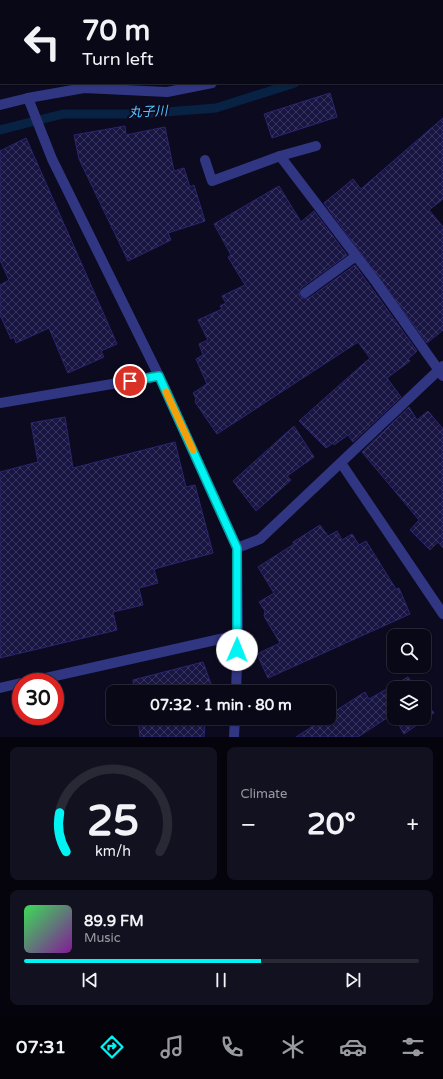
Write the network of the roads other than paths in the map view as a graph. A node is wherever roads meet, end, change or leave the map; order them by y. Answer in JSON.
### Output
{"nodes":[{"id":1,"x":207,"y":84,"type":"edge"},
{"id":2,"x":28,"y":98,"type":"junction"},
{"id":3,"x":0,"y":105,"type":"edge"},
{"id":4,"x":316,"y":146,"type":"dead end"},
{"id":5,"x":280,"y":156,"type":"junction"},
{"id":6,"x":205,"y":160,"type":"dead end"},
{"id":7,"x":356,"y":256,"type":"junction"},
{"id":8,"x":305,"y":294,"type":"dead end"},
{"id":9,"x":441,"y":371,"type":"edge"},
{"id":10,"x":159,"y":376,"type":"junction"},
{"id":11,"x":0,"y":403,"type":"edge"},
{"id":12,"x":341,"y":463,"type":"junction"},
{"id":13,"x":237,"y":548,"type":"junction"},
{"id":14,"x":443,"y":614,"type":"edge"},
{"id":15,"x":238,"y":636,"type":"junction"},
{"id":16,"x":64,"y":674,"type":"edge"},
{"id":17,"x":12,"y":685,"type":"edge"},
{"id":18,"x":236,"y":685,"type":"edge"},
{"id":19,"x":0,"y":688,"type":"edge"},
{"id":20,"x":235,"y":725,"type":"edge"},
{"id":21,"x":234,"y":737,"type":"edge"}],
"edges":[{"from":1,"to":2,"type":"street"},
{"from":2,"to":3,"type":"street"},
{"from":2,"to":10,"type":"street"},
{"from":4,"to":5,"type":"street"},
{"from":5,"to":6,"type":"street"},
{"from":5,"to":7,"type":"street"},
{"from":7,"to":8,"type":"street"},
{"from":7,"to":9,"type":"street"},
{"from":9,"to":12,"type":"street"},
{"from":10,"to":11,"type":"street"},
{"from":10,"to":13,"type":"street"},
{"from":12,"to":13,"type":"street"},
{"from":12,"to":14,"type":"street"},
{"from":13,"to":15,"type":"street"},
{"from":15,"to":16,"type":"street"},
{"from":15,"to":18,"type":"street"},
{"from":17,"to":19,"type":"street"},
{"from":20,"to":21,"type":"street"}]}
